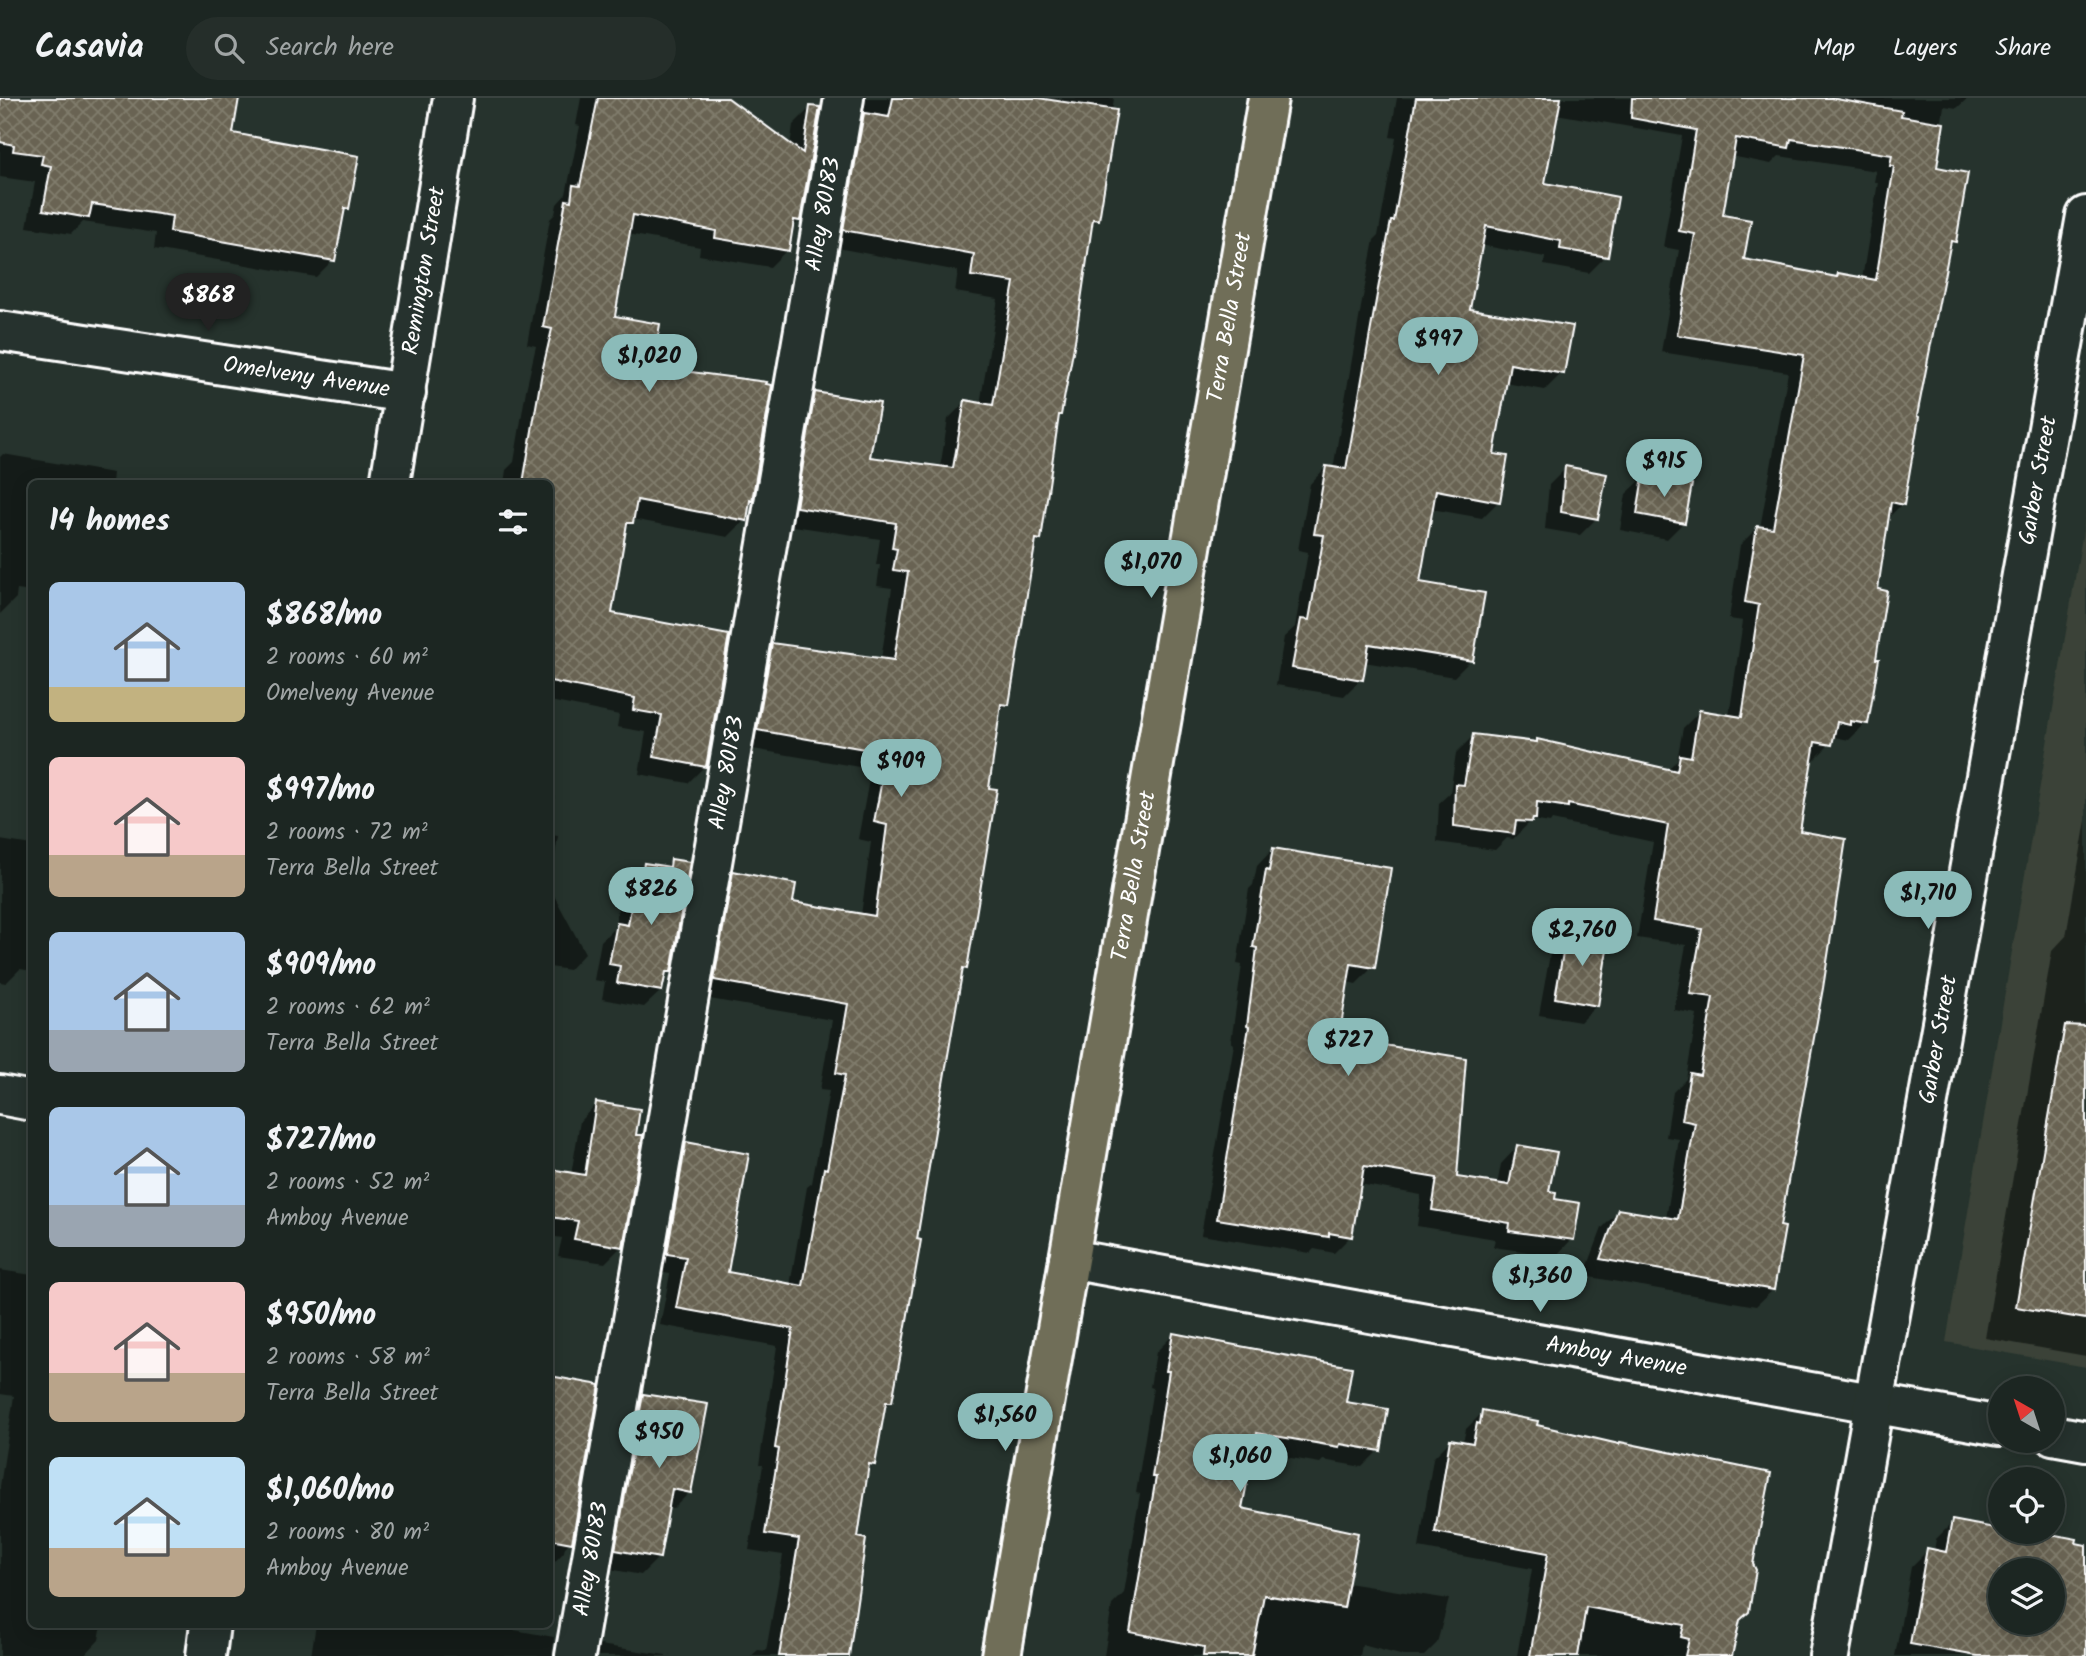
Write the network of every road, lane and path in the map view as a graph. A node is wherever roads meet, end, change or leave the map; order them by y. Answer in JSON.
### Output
{"nodes":[{"id":1,"x":453,"y":98,"type":"edge"},
{"id":2,"x":844,"y":98,"type":"edge"},
{"id":3,"x":1268,"y":98,"type":"edge"},
{"id":4,"x":2086,"y":216,"type":"edge"},
{"id":5,"x":0,"y":331,"type":"edge"},
{"id":6,"x":406,"y":393,"type":"junction"},
{"id":7,"x":391,"y":480,"type":"edge"},
{"id":8,"x":0,"y":1096,"type":"edge"},
{"id":9,"x":28,"y":1100,"type":"edge"},
{"id":10,"x":1069,"y":1259,"type":"junction"},
{"id":11,"x":1874,"y":1404,"type":"junction"},
{"id":12,"x":1988,"y":1424,"type":"edge"},
{"id":13,"x":2065,"y":1437,"type":"edge"},
{"id":14,"x":2086,"y":1441,"type":"edge"},
{"id":15,"x":210,"y":1628,"type":"edge"},
{"id":16,"x":206,"y":1656,"type":"edge"},
{"id":17,"x":575,"y":1656,"type":"edge"},
{"id":18,"x":1000,"y":1656,"type":"edge"},
{"id":19,"x":1829,"y":1656,"type":"edge"}],
"edges":[{"from":1,"to":6,"type":"street","name":"Remington Street"},
{"from":2,"to":17,"type":"street","name":"Alley 80183"},
{"from":3,"to":10,"type":"main road","name":"Terra Bella Street"},
{"from":4,"to":11,"type":"street","name":"Garber Street"},
{"from":5,"to":6,"type":"street","name":"Omelveny Avenue"},
{"from":6,"to":7,"type":"street","name":"Remington Street"},
{"from":8,"to":9,"type":"street"},
{"from":10,"to":11,"type":"street","name":"Amboy Avenue"},
{"from":10,"to":18,"type":"main road","name":"Terra Bella Street"},
{"from":11,"to":12,"type":"street","name":"Amboy Avenue"},
{"from":11,"to":19,"type":"street","name":"Garber Street"},
{"from":13,"to":14,"type":"street"},
{"from":15,"to":16,"type":"street"}]}
